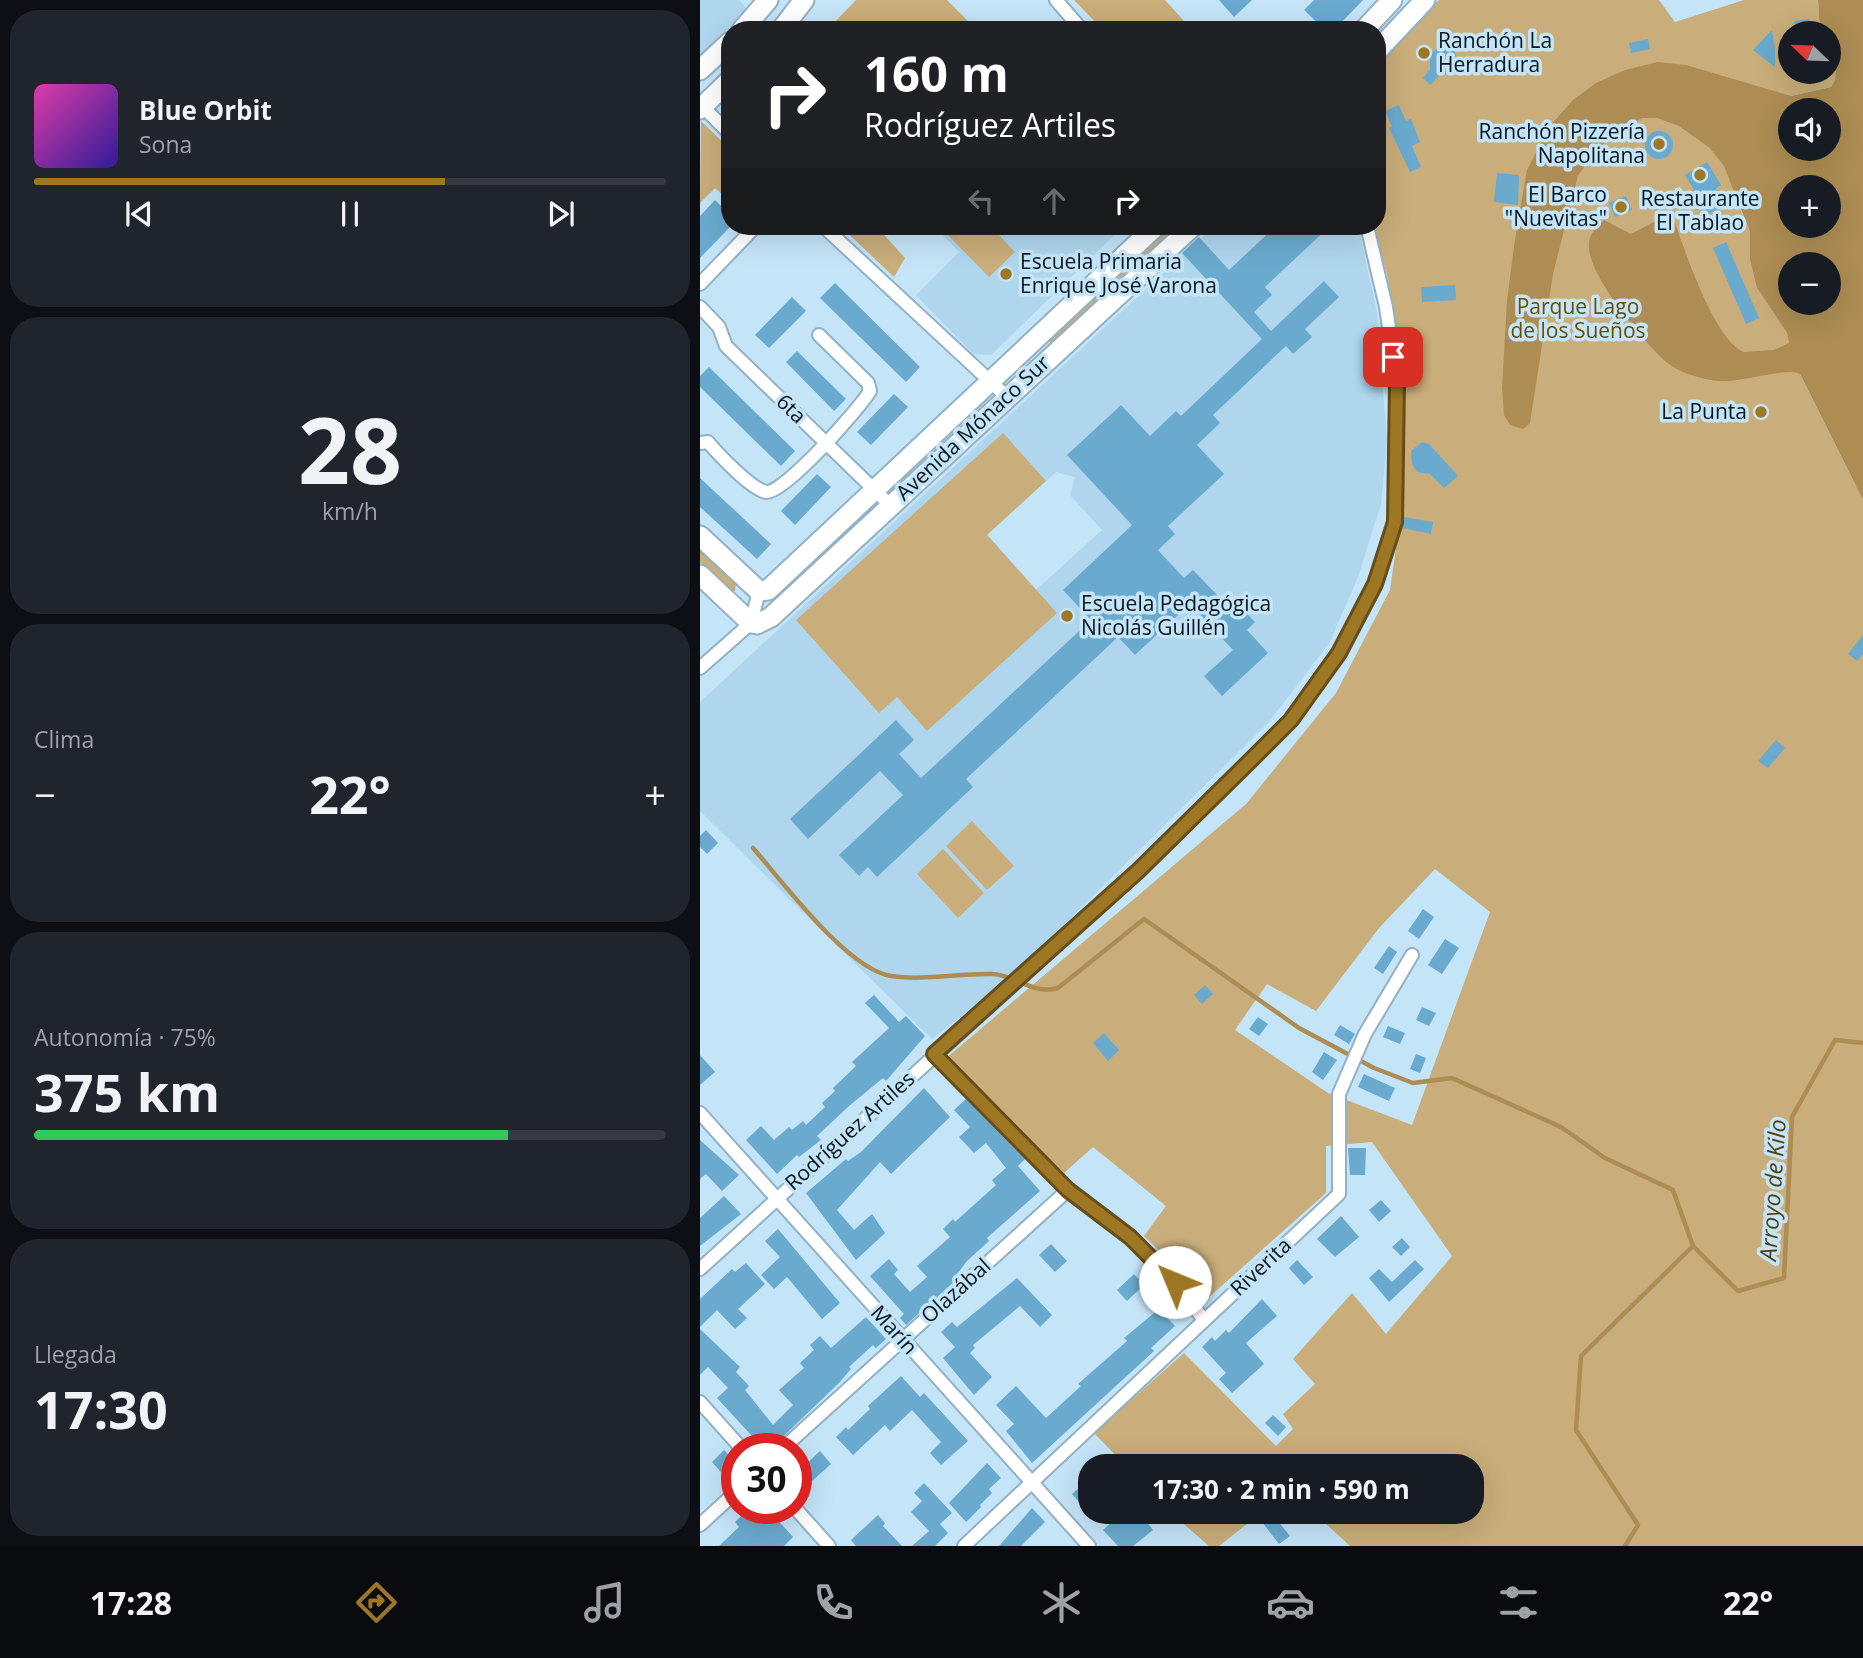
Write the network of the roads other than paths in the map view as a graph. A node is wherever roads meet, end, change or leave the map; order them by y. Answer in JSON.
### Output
{"nodes":[{"id":1,"x":768,"y":0,"type":"edge"},
{"id":2,"x":804,"y":0,"type":"edge"},
{"id":3,"x":1056,"y":0,"type":"edge"},
{"id":4,"x":1392,"y":0,"type":"edge"},
{"id":5,"x":1419,"y":2,"type":"edge"},
{"id":6,"x":750,"y":21,"type":"edge"},
{"id":7,"x":787,"y":21,"type":"edge"},
{"id":8,"x":1074,"y":21,"type":"edge"},
{"id":9,"x":1372,"y":21,"type":"edge"},
{"id":10,"x":1386,"y":40,"type":"edge"},
{"id":11,"x":721,"y":50,"type":"edge"},
{"id":12,"x":700,"y":70,"type":"edge"},
{"id":13,"x":721,"y":88,"type":"edge"},
{"id":14,"x":701,"y":107,"type":"edge"},
{"id":15,"x":721,"y":126,"type":"edge"},
{"id":16,"x":747,"y":235,"type":"edge"},
{"id":17,"x":833,"y":235,"type":"edge"},
{"id":18,"x":1146,"y":235,"type":"edge"},
{"id":19,"x":1183,"y":235,"type":"edge"},
{"id":20,"x":1369,"y":235,"type":"edge"},
{"id":21,"x":700,"y":284,"type":"edge"},
{"id":22,"x":700,"y":307,"type":"edge"},
{"id":23,"x":819,"y":334,"type":"dead end"},
{"id":24,"x":989,"y":379,"type":"junction"},
{"id":25,"x":1006,"y":396,"type":"junction"},
{"id":26,"x":826,"y":442,"type":"junction"},
{"id":27,"x":700,"y":443,"type":"edge"},
{"id":28,"x":874,"y":489,"type":"junction"},
{"id":29,"x":890,"y":505,"type":"junction"},
{"id":30,"x":700,"y":536,"type":"edge"},
{"id":31,"x":700,"y":575,"type":"edge"},
{"id":32,"x":759,"y":591,"type":"junction"},
{"id":33,"x":751,"y":623,"type":"junction"},
{"id":34,"x":700,"y":668,"type":"edge"},
{"id":35,"x":1412,"y":955,"type":"dead end"},
{"id":36,"x":934,"y":1054,"type":"junction"},
{"id":37,"x":700,"y":1113,"type":"edge"},
{"id":38,"x":1068,"y":1190,"type":"junction"},
{"id":39,"x":775,"y":1199,"type":"junction"},
{"id":40,"x":700,"y":1269,"type":"edge"},
{"id":41,"x":1204,"y":1320,"type":"junction"},
{"id":42,"x":903,"y":1340,"type":"junction"},
{"id":43,"x":700,"y":1402,"type":"edge"},
{"id":44,"x":728,"y":1433,"type":"edge"},
{"id":45,"x":800,"y":1433,"type":"edge"},
{"id":46,"x":1030,"y":1483,"type":"junction"},
{"id":47,"x":721,"y":1506,"type":"edge"},
{"id":48,"x":809,"y":1524,"type":"edge"},
{"id":49,"x":700,"y":1525,"type":"edge"},
{"id":50,"x":828,"y":1546,"type":"edge"},
{"id":51,"x":964,"y":1546,"type":"edge"},
{"id":52,"x":1089,"y":1546,"type":"edge"}],
"edges":[{"from":1,"to":6,"type":"main road"},
{"from":2,"to":7,"type":"main road"},
{"from":3,"to":8,"type":"street"},
{"from":4,"to":9,"type":"main road"},
{"from":5,"to":10,"type":"main road"},
{"from":11,"to":12,"type":"main road"},
{"from":13,"to":14,"type":"main road"},
{"from":14,"to":15,"type":"street"},
{"from":16,"to":21,"type":"street"},
{"from":17,"to":24,"type":"street"},
{"from":18,"to":24,"type":"main road","name":"Avenida Mónaco Sur"},
{"from":19,"to":25,"type":"main road","name":"Avenida Mónaco Sur"},
{"from":20,"to":36,"type":"street","name":"Rodríguez Artiles"},
{"from":22,"to":26,"type":"street","name":"6ta"},
{"from":23,"to":26,"type":"street"},
{"from":24,"to":25,"type":"street"},
{"from":24,"to":28,"type":"main road","name":"Avenida Mónaco Sur"},
{"from":25,"to":29,"type":"main road","name":"Avenida Mónaco Sur"},
{"from":26,"to":27,"type":"street"},
{"from":26,"to":28,"type":"street","name":"6ta"},
{"from":28,"to":29,"type":"street","name":"6ta"},
{"from":28,"to":32,"type":"main road","name":"Avenida Mónaco Sur"},
{"from":29,"to":33,"type":"main road","name":"Avenida Mónaco Sur"},
{"from":30,"to":32,"type":"main road"},
{"from":31,"to":33,"type":"main road"},
{"from":32,"to":33,"type":"street"},
{"from":33,"to":34,"type":"street"},
{"from":35,"to":41,"type":"street","name":"Riverita"},
{"from":36,"to":38,"type":"street"},
{"from":36,"to":39,"type":"street","name":"Rodríguez Artiles"},
{"from":37,"to":39,"type":"street","name":"Marín"},
{"from":38,"to":41,"type":"street"},
{"from":38,"to":42,"type":"street","name":"Olazábal"},
{"from":39,"to":40,"type":"street","name":"Rodríguez Artiles"},
{"from":39,"to":42,"type":"street","name":"Marín"},
{"from":41,"to":46,"type":"street","name":"Riverita"},
{"from":42,"to":45,"type":"street","name":"Olazábal"},
{"from":42,"to":46,"type":"street","name":"Marín"},
{"from":43,"to":44,"type":"street"},
{"from":46,"to":51,"type":"street","name":"Riverita"},
{"from":46,"to":52,"type":"street","name":"Marín"},
{"from":47,"to":49,"type":"street"},
{"from":48,"to":50,"type":"street"}]}
